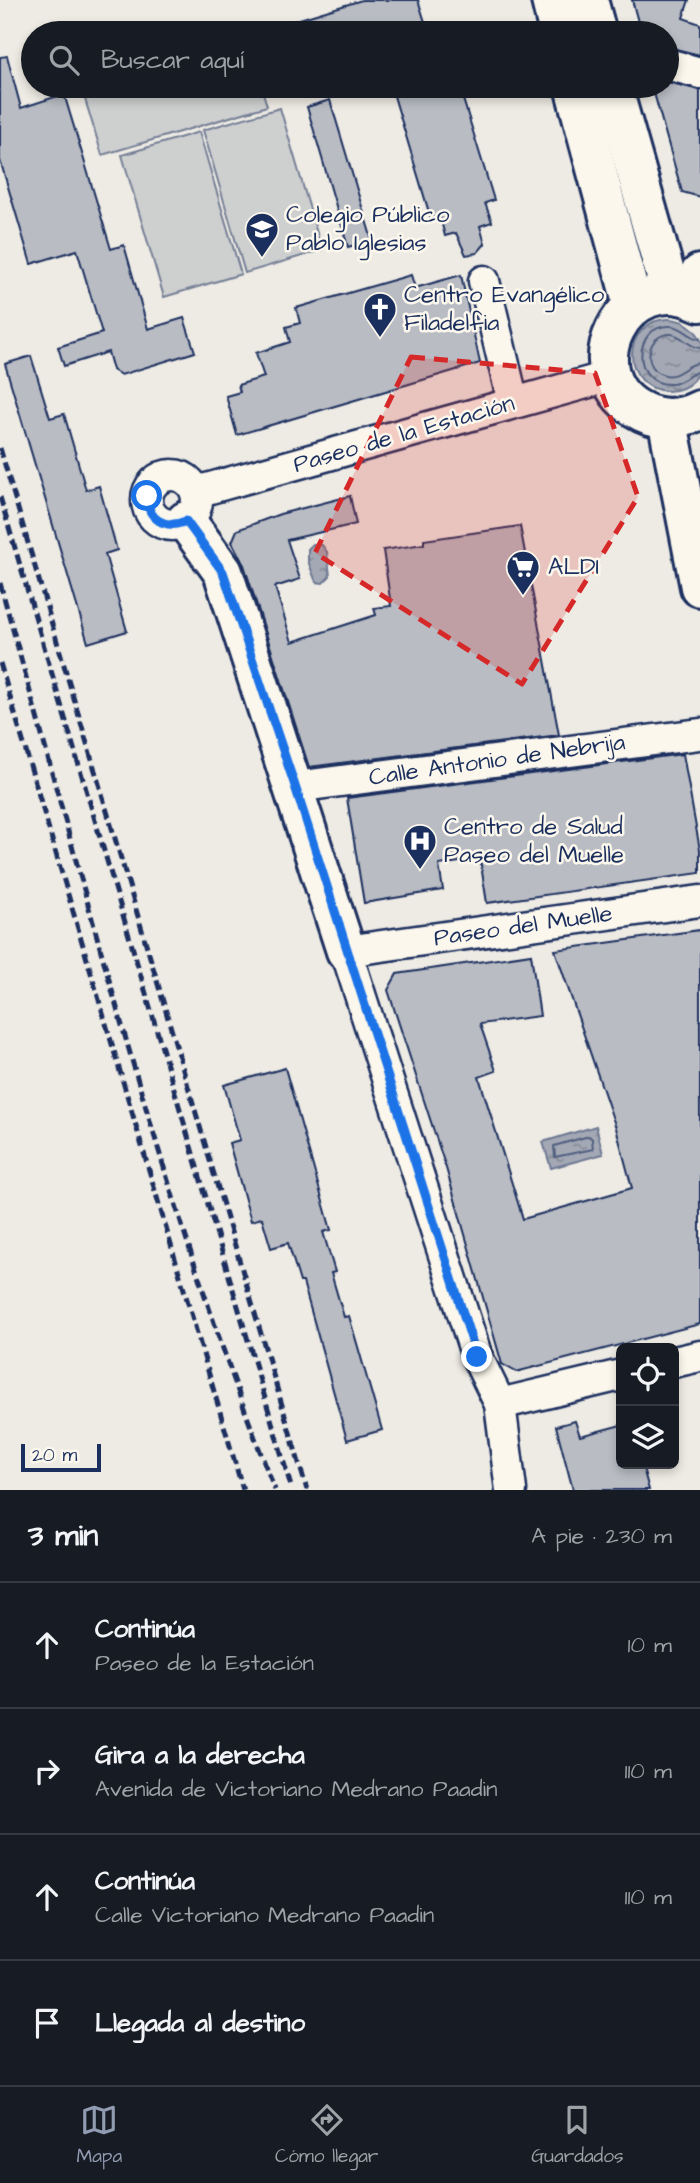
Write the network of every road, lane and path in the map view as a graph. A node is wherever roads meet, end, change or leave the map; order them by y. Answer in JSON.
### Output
{"nodes":[{"id":1,"x":551,"y":0,"type":"edge"},
{"id":2,"x":588,"y":0,"type":"edge"},
{"id":3,"x":556,"y":21,"type":"edge"},
{"id":4,"x":594,"y":21,"type":"edge"},
{"id":5,"x":679,"y":68,"type":"edge"},
{"id":6,"x":700,"y":74,"type":"edge"},
{"id":7,"x":577,"y":98,"type":"edge"},
{"id":8,"x":616,"y":98,"type":"edge"},
{"id":9,"x":484,"y":281,"type":"dead end"},
{"id":10,"x":688,"y":291,"type":"edge"},
{"id":11,"x":633,"y":306,"type":"junction"},
{"id":12,"x":611,"y":376,"type":"junction"},
{"id":13,"x":513,"y":402,"type":"junction"},
{"id":14,"x":691,"y":416,"type":"edge"},
{"id":15,"x":191,"y":507,"type":"joint"},
{"id":16,"x":700,"y":587,"type":"edge"},
{"id":17,"x":700,"y":734,"type":"edge"},
{"id":18,"x":295,"y":786,"type":"junction"},
{"id":19,"x":700,"y":901,"type":"edge"},
{"id":20,"x":346,"y":951,"type":"junction"},
{"id":21,"x":700,"y":1356,"type":"edge"},
{"id":22,"x":679,"y":1361,"type":"edge"},
{"id":23,"x":616,"y":1376,"type":"edge"},
{"id":24,"x":500,"y":1404,"type":"junction"},
{"id":25,"x":512,"y":1490,"type":"edge"}],
"edges":[{"from":1,"to":3,"type":"main road"},
{"from":2,"to":4,"type":"main road"},
{"from":5,"to":6,"type":"street"},
{"from":7,"to":11,"type":"main road"},
{"from":8,"to":10,"type":"main road"},
{"from":9,"to":13,"type":"street"},
{"from":10,"to":11,"type":"main road"},
{"from":11,"to":12,"type":"main road"},
{"from":12,"to":13,"type":"street","name":"Paseo de la Estación"},
{"from":12,"to":14,"type":"main road"},
{"from":13,"to":15,"type":"street","name":"Paseo de la Estación"},
{"from":14,"to":16,"type":"main road"},
{"from":15,"to":18,"type":"main road"},
{"from":17,"to":18,"type":"street","name":"Calle Antonio de Nebrija"},
{"from":18,"to":20,"type":"main road"},
{"from":19,"to":20,"type":"street","name":"Paseo del Muelle"},
{"from":20,"to":24,"type":"street"},
{"from":21,"to":22,"type":"street"},
{"from":23,"to":24,"type":"street"},
{"from":24,"to":25,"type":"street"}]}
